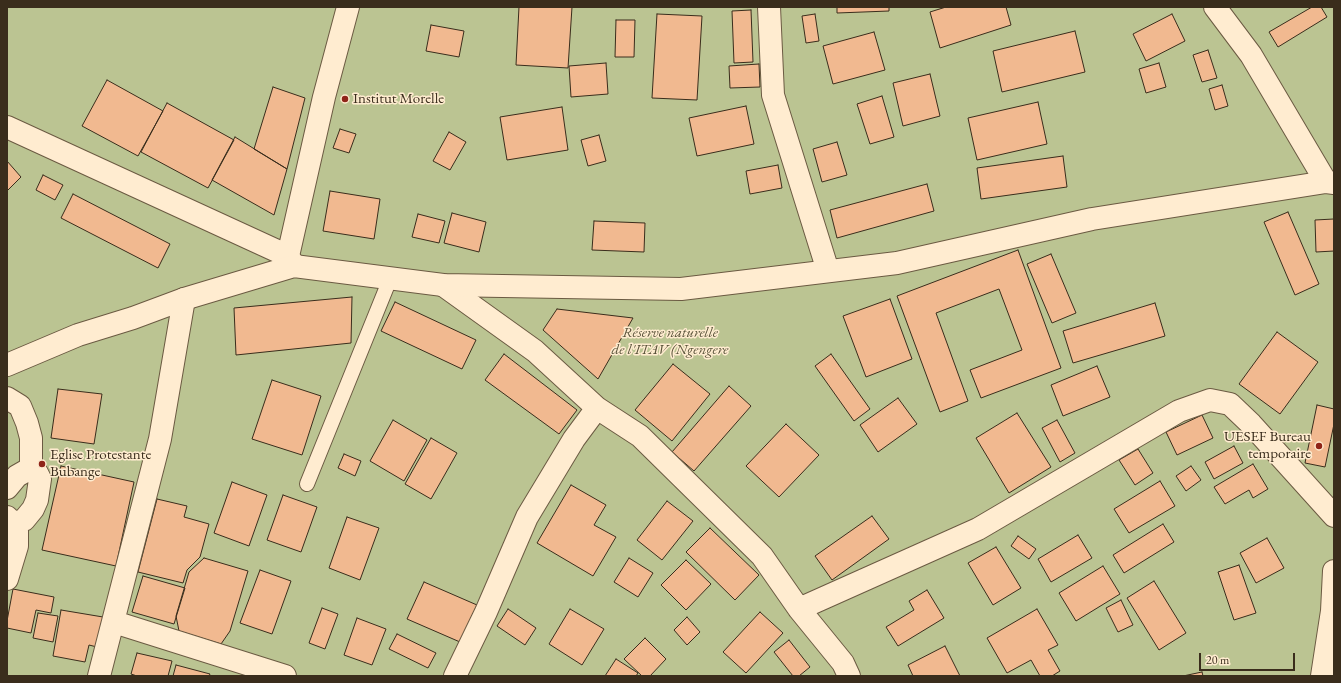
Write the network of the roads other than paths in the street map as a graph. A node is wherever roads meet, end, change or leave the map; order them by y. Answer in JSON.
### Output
{"nodes":[{"id":1,"x":348,"y":7,"type":"edge"},
{"id":2,"x":769,"y":7,"type":"edge"},
{"id":3,"x":1215,"y":7,"type":"edge"},
{"id":4,"x":7,"y":127,"type":"edge"},
{"id":5,"x":1330,"y":182,"type":"edge"},
{"id":6,"x":291,"y":261,"type":"junction"},
{"id":7,"x":828,"y":271,"type":"junction"},
{"id":8,"x":390,"y":279,"type":"junction"},
{"id":9,"x":443,"y":285,"type":"junction"},
{"id":10,"x":184,"y":299,"type":"junction"},
{"id":11,"x":7,"y":365,"type":"edge"},
{"id":12,"x":7,"y":398,"type":"edge"},
{"id":13,"x":597,"y":408,"type":"junction"},
{"id":14,"x":31,"y":468,"type":"junction"},
{"id":15,"x":308,"y":484,"type":"dead end"},
{"id":16,"x":7,"y":488,"type":"edge"},
{"id":17,"x":1334,"y":516,"type":"edge"},
{"id":18,"x":12,"y":520,"type":"edge"},
{"id":19,"x":1334,"y":571,"type":"edge"},
{"id":20,"x":7,"y":579,"type":"edge"},
{"id":21,"x":799,"y":609,"type":"junction"},
{"id":22,"x":1333,"y":610,"type":"edge"},
{"id":23,"x":114,"y":622,"type":"junction"},
{"id":24,"x":840,"y":672,"type":"edge"},
{"id":25,"x":99,"y":676,"type":"edge"},
{"id":26,"x":285,"y":676,"type":"edge"},
{"id":27,"x":455,"y":676,"type":"edge"},
{"id":28,"x":1322,"y":676,"type":"edge"}],
"edges":[{"from":1,"to":6,"type":"street"},
{"from":2,"to":7,"type":"street"},
{"from":3,"to":5,"type":"street"},
{"from":4,"to":6,"type":"street"},
{"from":5,"to":7,"type":"street"},
{"from":6,"to":8,"type":"street"},
{"from":6,"to":10,"type":"street"},
{"from":7,"to":9,"type":"street"},
{"from":8,"to":9,"type":"street"},
{"from":8,"to":15,"type":"lane"},
{"from":9,"to":13,"type":"street"},
{"from":10,"to":11,"type":"street"},
{"from":10,"to":23,"type":"street"},
{"from":12,"to":14,"type":"street"},
{"from":13,"to":21,"type":"street"},
{"from":13,"to":27,"type":"street"},
{"from":14,"to":16,"type":"street"},
{"from":14,"to":18,"type":"street"},
{"from":17,"to":21,"type":"street"},
{"from":18,"to":20,"type":"street"},
{"from":19,"to":22,"type":"street"},
{"from":21,"to":24,"type":"street"},
{"from":22,"to":28,"type":"street"},
{"from":23,"to":25,"type":"street"},
{"from":23,"to":26,"type":"street"}]}
